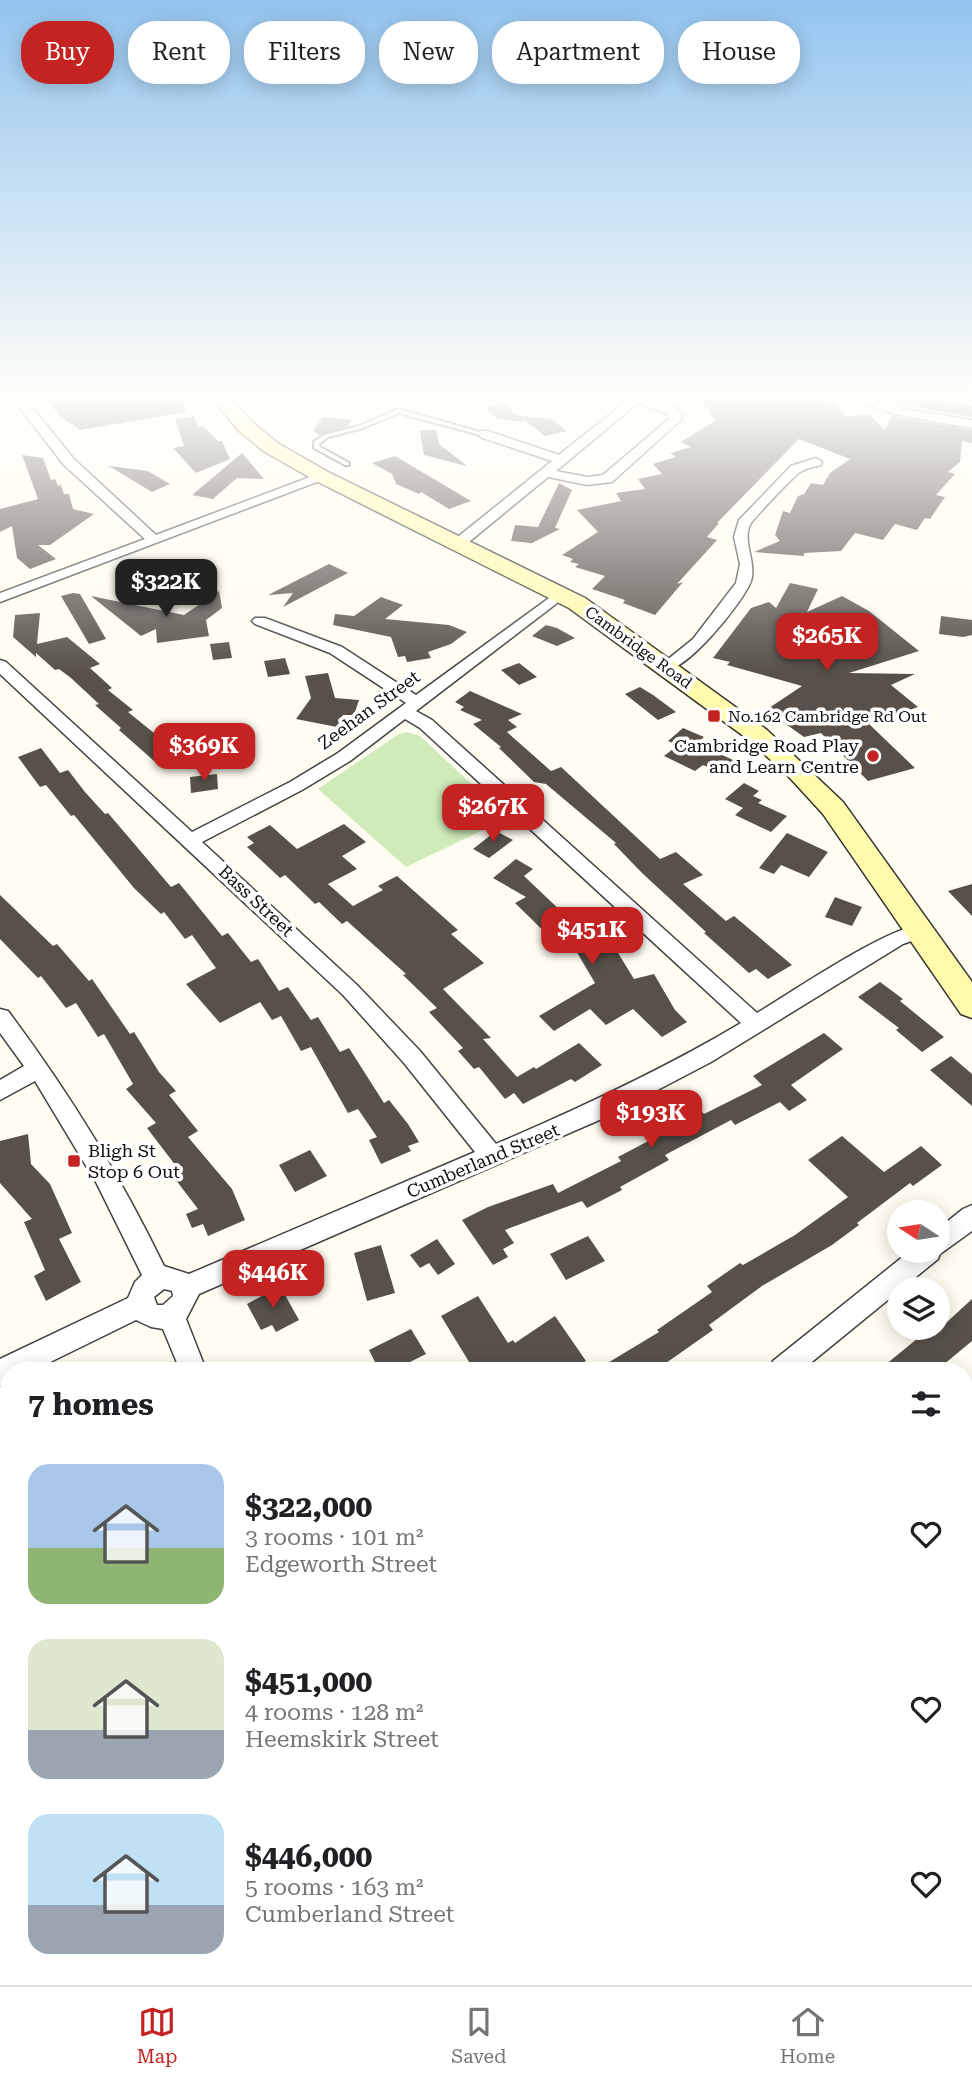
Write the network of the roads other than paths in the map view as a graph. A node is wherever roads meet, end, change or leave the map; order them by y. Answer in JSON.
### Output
{"nodes":[{"id":1,"x":96,"y":488,"type":"edge"},
{"id":2,"x":294,"y":488,"type":"edge"},
{"id":3,"x":345,"y":488,"type":"edge"},
{"id":4,"x":527,"y":488,"type":"edge"},
{"id":5,"x":778,"y":488,"type":"edge"},
{"id":6,"x":154,"y":540,"type":"junction"},
{"id":7,"x":459,"y":542,"type":"junction"},
{"id":8,"x":560,"y":594,"type":"junction"},
{"id":9,"x":0,"y":598,"type":"edge"},
{"id":10,"x":260,"y":621,"type":"dead end"},
{"id":11,"x":0,"y":665,"type":"edge"},
{"id":12,"x":668,"y":667,"type":"junction"},
{"id":13,"x":410,"y":707,"type":"junction"},
{"id":14,"x":190,"y":841,"type":"junction"},
{"id":15,"x":918,"y":931,"type":"junction"},
{"id":16,"x":972,"y":1006,"type":"edge"},
{"id":17,"x":0,"y":1017,"type":"edge"},
{"id":18,"x":755,"y":1023,"type":"junction"},
{"id":19,"x":39,"y":1068,"type":"junction"},
{"id":20,"x":0,"y":1091,"type":"edge"},
{"id":21,"x":492,"y":1156,"type":"junction"},
{"id":22,"x":972,"y":1216,"type":"edge"},
{"id":23,"x":950,"y":1234,"type":"edge"},
{"id":24,"x":913,"y":1264,"type":"edge"},
{"id":25,"x":157,"y":1279,"type":"junction"},
{"id":26,"x":185,"y":1288,"type":"junction"},
{"id":27,"x":141,"y":1305,"type":"junction"},
{"id":28,"x":171,"y":1315,"type":"junction"},
{"id":29,"x":23,"y":1362,"type":"edge"},
{"id":30,"x":189,"y":1362,"type":"edge"},
{"id":31,"x":792,"y":1362,"type":"edge"}],
"edges":[{"from":1,"to":6,"type":"street"},
{"from":2,"to":6,"type":"street"},
{"from":3,"to":7,"type":"main road","name":"Cambridge Road"},
{"from":4,"to":7,"type":"street"},
{"from":5,"to":12,"type":"street"},
{"from":6,"to":9,"type":"street"},
{"from":7,"to":8,"type":"main road","name":"Cambridge Road"},
{"from":8,"to":12,"type":"main road","name":"Cambridge Road"},
{"from":8,"to":13,"type":"street","name":"Zeehan Street"},
{"from":10,"to":13,"type":"street"},
{"from":11,"to":14,"type":"street","name":"Bass Street"},
{"from":12,"to":15,"type":"main road","name":"Cambridge Road"},
{"from":13,"to":14,"type":"street","name":"Zeehan Street"},
{"from":13,"to":18,"type":"street"},
{"from":14,"to":21,"type":"street","name":"Bass Street"},
{"from":15,"to":16,"type":"main road","name":"Cambridge Road"},
{"from":15,"to":18,"type":"street","name":"Cumberland Street"},
{"from":17,"to":19,"type":"street"},
{"from":18,"to":21,"type":"street","name":"Cumberland Street"},
{"from":19,"to":20,"type":"street"},
{"from":19,"to":25,"type":"street"},
{"from":21,"to":26,"type":"street","name":"Cumberland Street"},
{"from":22,"to":23,"type":"street"},
{"from":24,"to":31,"type":"street"},
{"from":25,"to":26,"type":"street"},
{"from":25,"to":27,"type":"street"},
{"from":26,"to":28,"type":"street"},
{"from":27,"to":28,"type":"street"},
{"from":27,"to":29,"type":"street"},
{"from":28,"to":30,"type":"street"}]}
